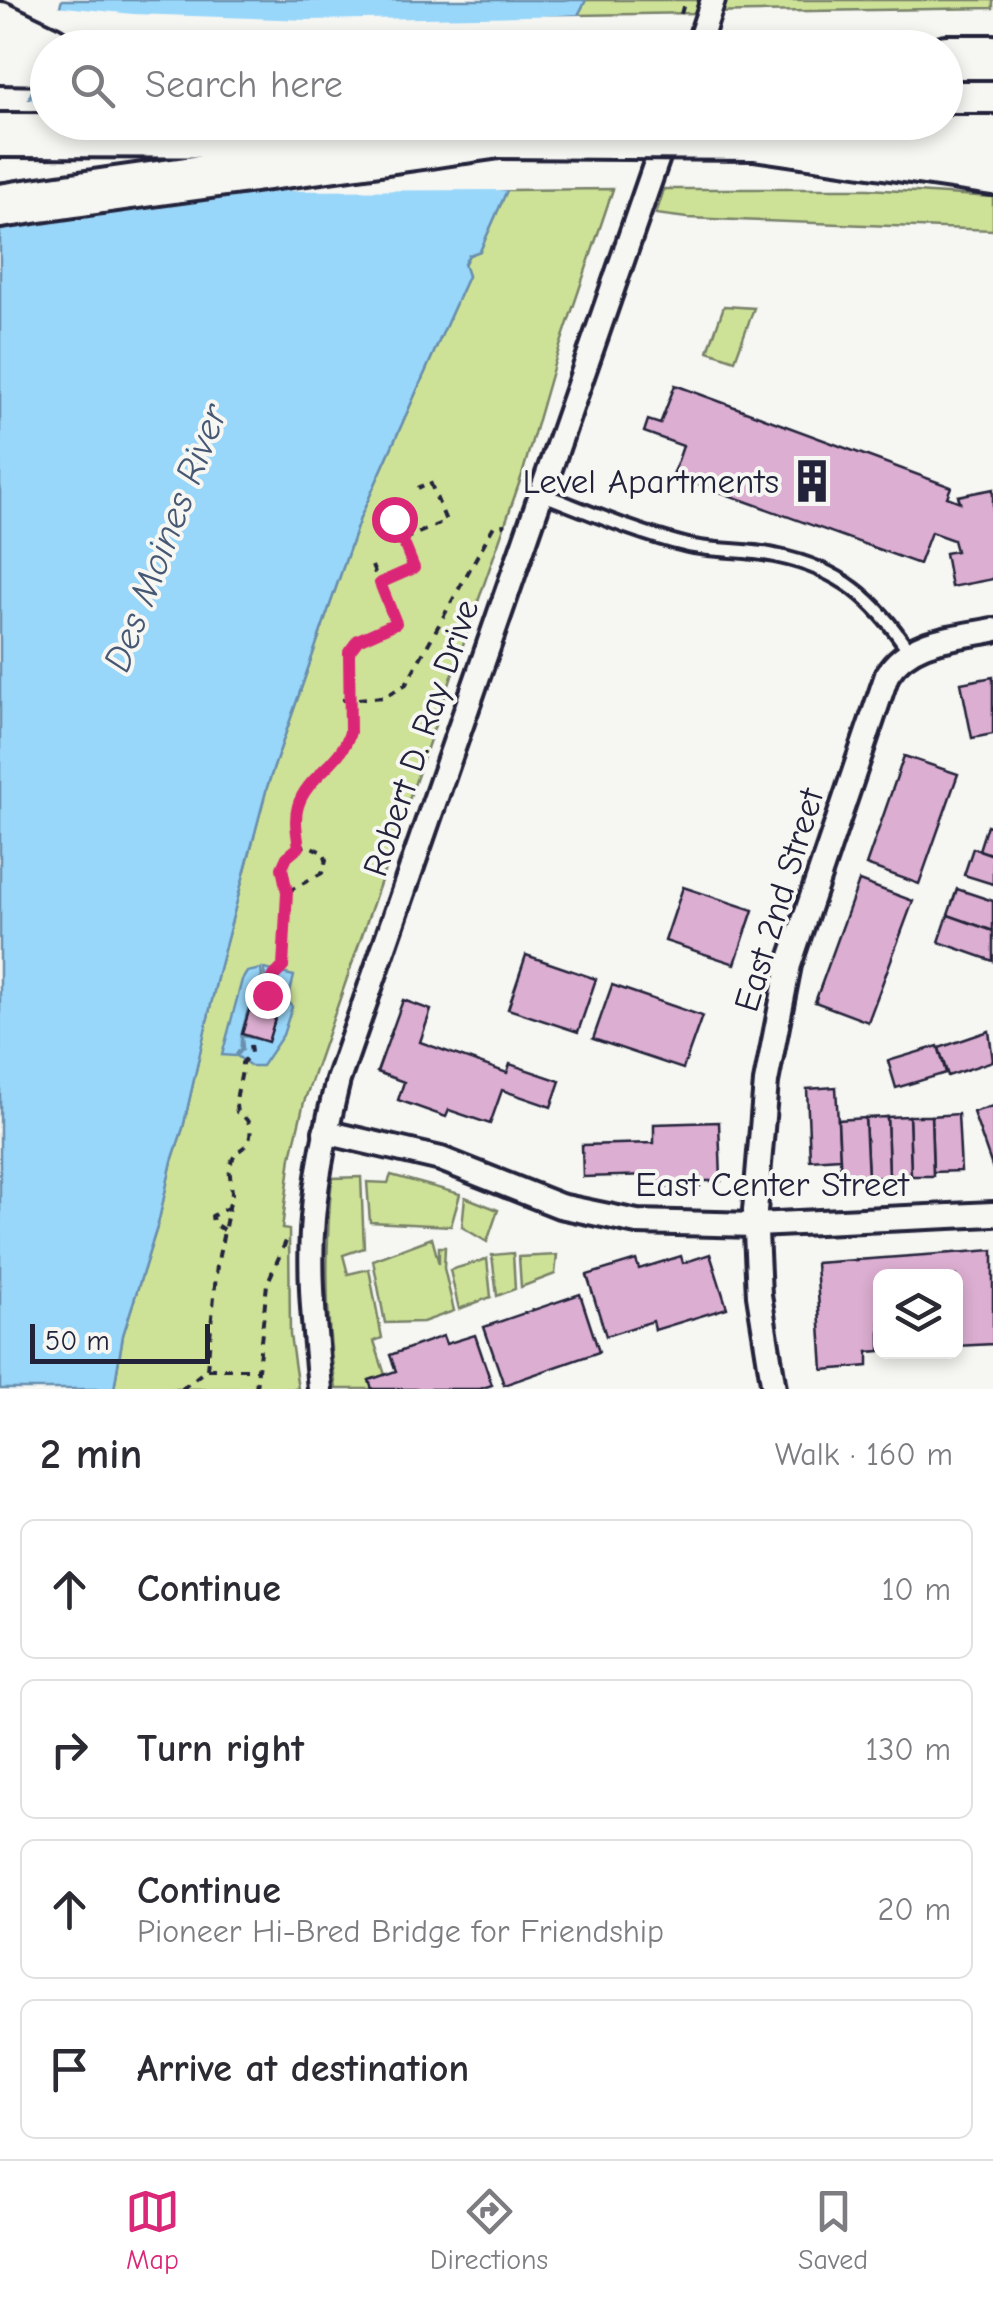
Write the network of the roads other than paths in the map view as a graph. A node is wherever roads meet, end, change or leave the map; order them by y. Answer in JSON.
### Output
{"nodes":[{"id":1,"x":713,"y":0,"type":"edge"},
{"id":2,"x":0,"y":24,"type":"edge"},
{"id":3,"x":702,"y":30,"type":"edge"},
{"id":4,"x":30,"y":38,"type":"edge"},
{"id":5,"x":0,"y":62,"type":"edge"},
{"id":6,"x":30,"y":63,"type":"edge"},
{"id":7,"x":0,"y":135,"type":"edge"},
{"id":8,"x":30,"y":135,"type":"edge"},
{"id":9,"x":963,"y":137,"type":"edge"},
{"id":10,"x":993,"y":137,"type":"edge"},
{"id":11,"x":471,"y":140,"type":"edge"},
{"id":12,"x":664,"y":140,"type":"edge"},
{"id":13,"x":769,"y":140,"type":"edge"},
{"id":14,"x":993,"y":173,"type":"edge"},
{"id":15,"x":0,"y":206,"type":"edge"},
{"id":16,"x":542,"y":494,"type":"junction"},
{"id":17,"x":993,"y":630,"type":"edge"},
{"id":18,"x":909,"y":651,"type":"junction"},
{"id":19,"x":325,"y":1132,"type":"junction"},
{"id":20,"x":993,"y":1214,"type":"edge"},
{"id":21,"x":756,"y":1225,"type":"junction"},
{"id":22,"x":320,"y":1389,"type":"edge"},
{"id":23,"x":774,"y":1389,"type":"edge"}],
"edges":[{"from":1,"to":3,"type":"street"},
{"from":2,"to":4,"type":"highway"},
{"from":5,"to":6,"type":"highway"},
{"from":7,"to":8,"type":"highway"},
{"from":9,"to":10,"type":"highway"},
{"from":11,"to":15,"type":"highway"},
{"from":12,"to":16,"type":"street","name":"Robert D. Ray Drive"},
{"from":13,"to":14,"type":"highway"},
{"from":16,"to":18,"type":"lane"},
{"from":16,"to":19,"type":"street","name":"Robert D. Ray Drive"},
{"from":17,"to":18,"type":"street"},
{"from":18,"to":21,"type":"street","name":"East 2nd Street"},
{"from":19,"to":21,"type":"street","name":"East Center Street"},
{"from":19,"to":22,"type":"street","name":"Robert D. Ray Drive"},
{"from":20,"to":21,"type":"street","name":"East Center Street"},
{"from":21,"to":23,"type":"street","name":"East 2nd Street"}]}
